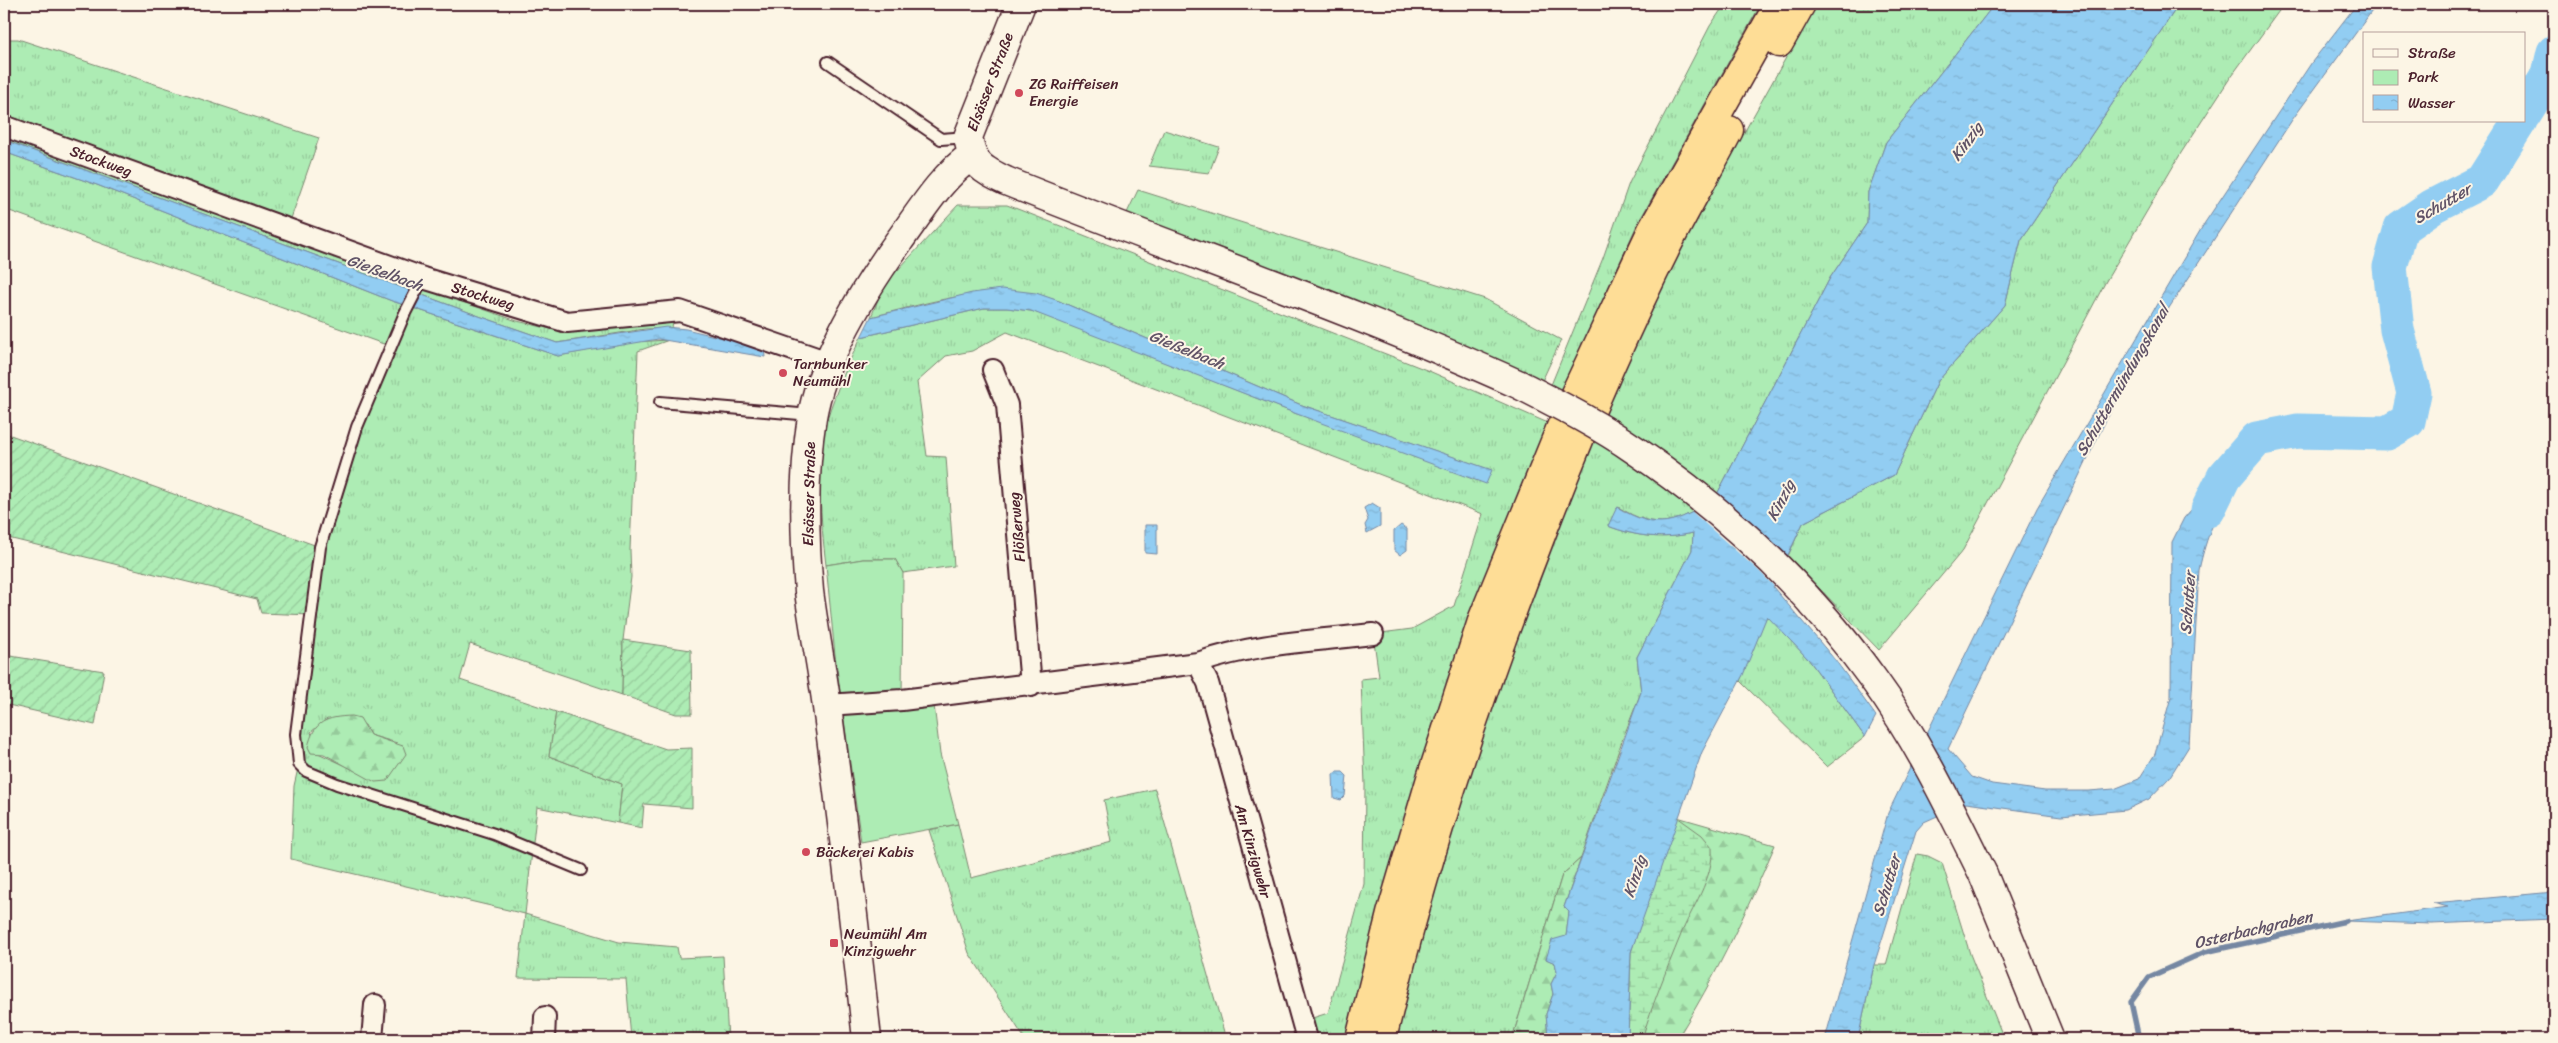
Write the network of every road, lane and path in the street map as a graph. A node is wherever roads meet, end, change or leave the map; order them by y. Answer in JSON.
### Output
{"nodes":[{"id":1,"x":1021,"y":4,"type":"edge"},
{"id":2,"x":1779,"y":4,"type":"edge"},
{"id":3,"x":1801,"y":4,"type":"edge"},
{"id":4,"x":828,"y":62,"type":"dead end"},
{"id":5,"x":4,"y":126,"type":"edge"},
{"id":6,"x":970,"y":146,"type":"junction"},
{"id":7,"x":420,"y":284,"type":"junction"},
{"id":8,"x":828,"y":362,"type":"junction"},
{"id":9,"x":993,"y":370,"type":"dead end"},
{"id":10,"x":660,"y":402,"type":"dead end"},
{"id":11,"x":812,"y":416,"type":"junction"},
{"id":12,"x":1373,"y":634,"type":"dead end"},
{"id":13,"x":1198,"y":663,"type":"junction"},
{"id":14,"x":1031,"y":686,"type":"junction"},
{"id":15,"x":827,"y":705,"type":"junction"},
{"id":16,"x":581,"y":870,"type":"dead end"},
{"id":17,"x":374,"y":1005,"type":"dead end"},
{"id":18,"x":545,"y":1016,"type":"dead end"},
{"id":19,"x":372,"y":1039,"type":"edge"},
{"id":20,"x":544,"y":1039,"type":"edge"},
{"id":21,"x":867,"y":1039,"type":"edge"},
{"id":22,"x":1307,"y":1039,"type":"edge"},
{"id":23,"x":1360,"y":1039,"type":"edge"},
{"id":24,"x":1382,"y":1039,"type":"edge"},
{"id":25,"x":2050,"y":1039,"type":"edge"}],
"edges":[{"from":1,"to":6,"type":"street","name":"Elsässer Straße"},
{"from":2,"to":23,"type":"highway"},
{"from":3,"to":24,"type":"highway"},
{"from":4,"to":6,"type":"lane"},
{"from":5,"to":7,"type":"street","name":"Stockweg"},
{"from":6,"to":8,"type":"street","name":"Elsässer Straße"},
{"from":6,"to":25,"type":"street","bridge":true},
{"from":7,"to":8,"type":"street","name":"Stockweg"},
{"from":7,"to":16,"type":"lane"},
{"from":8,"to":11,"type":"street","name":"Elsässer Straße"},
{"from":9,"to":14,"type":"street","name":"Flößerweg"},
{"from":10,"to":11,"type":"lane"},
{"from":11,"to":15,"type":"street","name":"Elsässer Straße"},
{"from":12,"to":13,"type":"street"},
{"from":13,"to":14,"type":"street"},
{"from":13,"to":22,"type":"street","name":"Am Kinzigwehr"},
{"from":14,"to":15,"type":"street"},
{"from":15,"to":21,"type":"street","name":"Elsässer Straße"},
{"from":17,"to":19,"type":"street"},
{"from":18,"to":20,"type":"street"}]}
